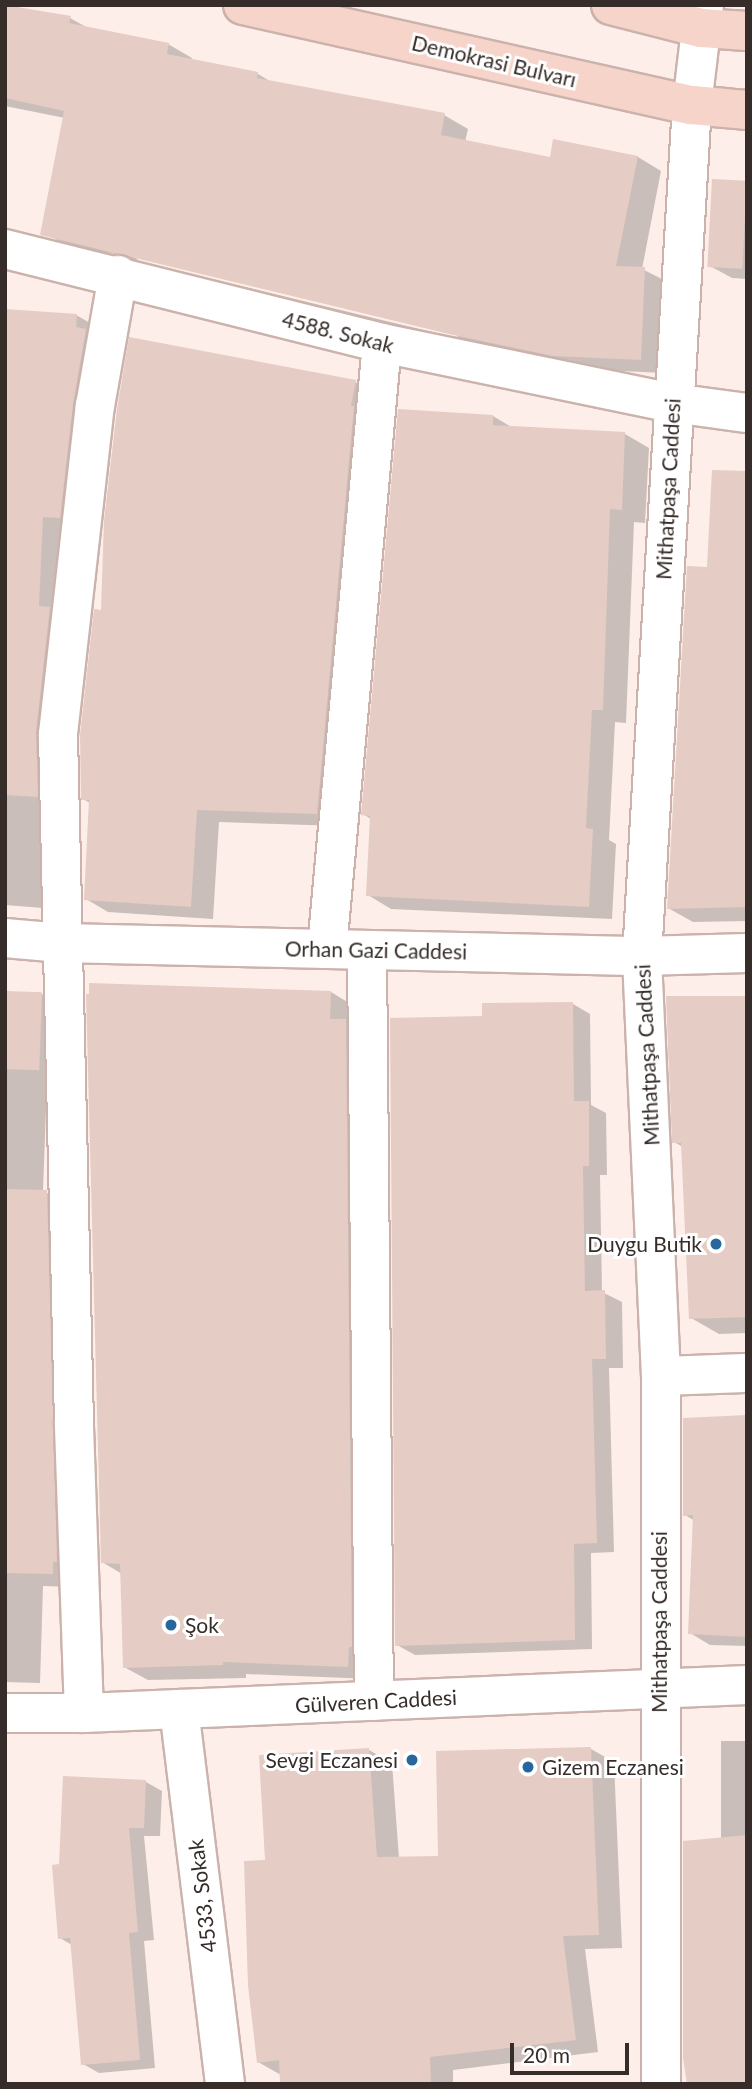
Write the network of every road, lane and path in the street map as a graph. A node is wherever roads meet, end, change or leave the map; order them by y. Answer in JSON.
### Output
{"nodes":[{"id":1,"x":243,"y":5,"type":"edge"},
{"id":2,"x":611,"y":5,"type":"edge"},
{"id":3,"x":703,"y":17,"type":"edge"},
{"id":4,"x":747,"y":31,"type":"edge"},
{"id":5,"x":692,"y":106,"type":"junction"},
{"id":6,"x":747,"y":110,"type":"edge"},
{"id":7,"x":5,"y":249,"type":"edge"},
{"id":8,"x":118,"y":275,"type":"junction"},
{"id":9,"x":382,"y":343,"type":"junction"},
{"id":10,"x":673,"y":403,"type":"junction"},
{"id":11,"x":747,"y":413,"type":"edge"},
{"id":12,"x":5,"y":938,"type":"edge"},
{"id":13,"x":62,"y":943,"type":"junction"},
{"id":14,"x":327,"y":949,"type":"junction"},
{"id":15,"x":367,"y":950,"type":"junction"},
{"id":16,"x":747,"y":953,"type":"edge"},
{"id":17,"x":642,"y":956,"type":"junction"},
{"id":18,"x":747,"y":1373,"type":"edge"},
{"id":19,"x":661,"y":1376,"type":"junction"},
{"id":20,"x":747,"y":1685,"type":"edge"},
{"id":21,"x":659,"y":1687,"type":"junction"},
{"id":22,"x":374,"y":1701,"type":"junction"},
{"id":23,"x":179,"y":1709,"type":"junction"},
{"id":24,"x":5,"y":1713,"type":"edge"},
{"id":25,"x":84,"y":1713,"type":"junction"},
{"id":26,"x":225,"y":2084,"type":"edge"},
{"id":27,"x":661,"y":2084,"type":"edge"}],
"edges":[{"from":1,"to":5,"type":"main road","name":"Demokrasi Bulvarı"},
{"from":2,"to":3,"type":"main road"},
{"from":3,"to":4,"type":"main road"},
{"from":3,"to":5,"type":"street","name":"Mithatpaşa Caddesi"},
{"from":5,"to":6,"type":"main road","name":"Demokrasi Bulvarı"},
{"from":5,"to":10,"type":"street","name":"Mithatpaşa Caddesi"},
{"from":7,"to":8,"type":"street","name":"4588. Sokak"},
{"from":8,"to":9,"type":"street","name":"4588. Sokak"},
{"from":8,"to":13,"type":"street"},
{"from":9,"to":10,"type":"street","name":"4588. Sokak"},
{"from":9,"to":14,"type":"street"},
{"from":10,"to":11,"type":"street","name":"4588. Sokak"},
{"from":10,"to":17,"type":"street","name":"Mithatpaşa Caddesi"},
{"from":12,"to":13,"type":"street","name":"Orhan Gazi Caddesi"},
{"from":13,"to":14,"type":"street","name":"Orhan Gazi Caddesi"},
{"from":13,"to":25,"type":"street"},
{"from":14,"to":15,"type":"street","name":"Orhan Gazi Caddesi"},
{"from":15,"to":17,"type":"street","name":"Orhan Gazi Caddesi"},
{"from":15,"to":22,"type":"street"},
{"from":16,"to":17,"type":"street","name":"Orhan Gazi Caddesi"},
{"from":17,"to":19,"type":"street","name":"Mithatpaşa Caddesi"},
{"from":18,"to":19,"type":"street"},
{"from":19,"to":21,"type":"street","name":"Mithatpaşa Caddesi"},
{"from":20,"to":21,"type":"street","name":"Gülveren Caddesi"},
{"from":21,"to":22,"type":"street","name":"Gülveren Caddesi"},
{"from":21,"to":27,"type":"street","name":"Mithatpaşa Caddesi"},
{"from":22,"to":23,"type":"street","name":"Gülveren Caddesi"},
{"from":23,"to":25,"type":"street","name":"Gülveren Caddesi"},
{"from":23,"to":26,"type":"street","name":"4533, Sokak"},
{"from":24,"to":25,"type":"street","name":"Gülveren Caddesi"}]}
